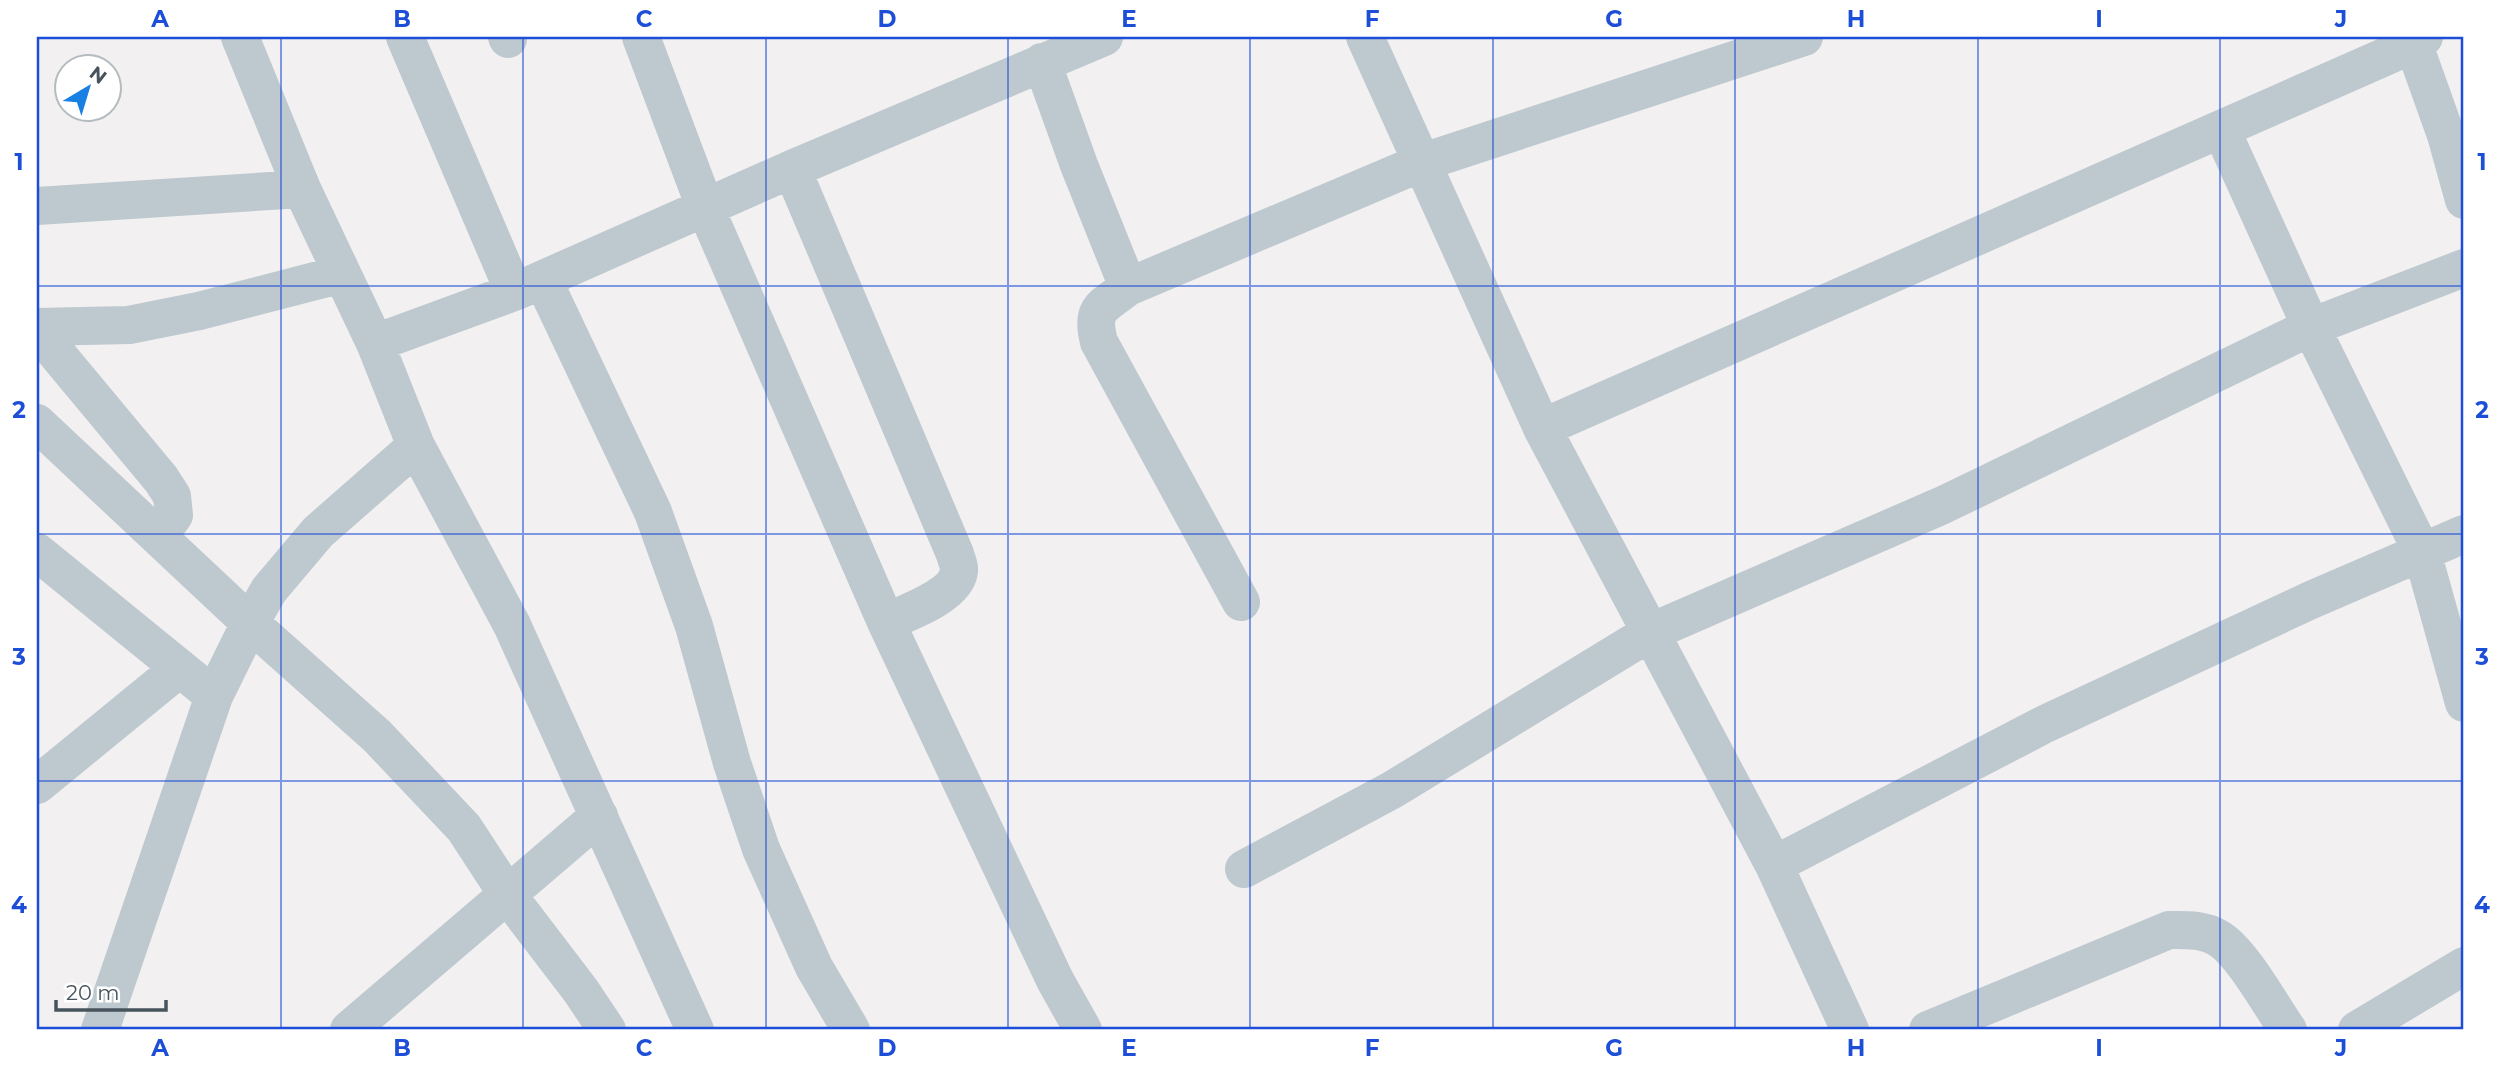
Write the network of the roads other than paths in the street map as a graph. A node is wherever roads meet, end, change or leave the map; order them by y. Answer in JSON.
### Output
{"nodes":[{"id":1,"x":240,"y":37,"type":"edge"},
{"id":2,"x":405,"y":37,"type":"edge"},
{"id":3,"x":641,"y":37,"type":"edge"},
{"id":4,"x":1104,"y":37,"type":"edge"},
{"id":5,"x":1365,"y":37,"type":"edge"},
{"id":6,"x":1804,"y":37,"type":"edge"},
{"id":7,"x":2417,"y":39,"type":"edge"},
{"id":8,"x":1042,"y":62,"type":"junction"},
{"id":9,"x":2221,"y":129,"type":"junction"},
{"id":10,"x":1423,"y":162,"type":"junction"},
{"id":11,"x":792,"y":169,"type":"junction"},
{"id":12,"x":302,"y":188,"type":"junction"},
{"id":13,"x":2464,"y":200,"type":"edge"},
{"id":14,"x":37,"y":206,"type":"edge"},
{"id":15,"x":705,"y":207,"type":"junction"},
{"id":16,"x":2464,"y":268,"type":"edge"},
{"id":17,"x":342,"y":274,"type":"junction"},
{"id":18,"x":529,"y":286,"type":"junction"},
{"id":19,"x":1128,"y":287,"type":"junction"},
{"id":20,"x":2311,"y":327,"type":"junction"},
{"id":21,"x":37,"y":328,"type":"edge"},
{"id":22,"x":375,"y":343,"type":"junction"},
{"id":23,"x":37,"y":423,"type":"edge"},
{"id":24,"x":1542,"y":428,"type":"junction"},
{"id":25,"x":416,"y":446,"type":"junction"},
{"id":26,"x":2464,"y":534,"type":"edge"},
{"id":27,"x":159,"y":536,"type":"junction"},
{"id":28,"x":37,"y":552,"type":"edge"},
{"id":29,"x":2422,"y":552,"type":"junction"},
{"id":30,"x":1241,"y":602,"type":"dead end"},
{"id":31,"x":886,"y":622,"type":"junction"},
{"id":32,"x":250,"y":623,"type":"junction"},
{"id":33,"x":1651,"y":632,"type":"junction"},
{"id":34,"x":180,"y":668,"type":"junction"},
{"id":35,"x":214,"y":696,"type":"junction"},
{"id":36,"x":2464,"y":703,"type":"edge"},
{"id":37,"x":37,"y":785,"type":"edge"},
{"id":38,"x":598,"y":816,"type":"junction"},
{"id":39,"x":1774,"y":865,"type":"junction"},
{"id":40,"x":1244,"y":869,"type":"dead end"},
{"id":41,"x":507,"y":894,"type":"junction"},
{"id":42,"x":2464,"y":966,"type":"edge"},
{"id":43,"x":100,"y":1030,"type":"edge"},
{"id":44,"x":349,"y":1030,"type":"edge"},
{"id":45,"x":607,"y":1030,"type":"edge"},
{"id":46,"x":695,"y":1030,"type":"edge"},
{"id":47,"x":850,"y":1030,"type":"edge"},
{"id":48,"x":1083,"y":1030,"type":"edge"},
{"id":49,"x":1850,"y":1030,"type":"edge"},
{"id":50,"x":1928,"y":1030,"type":"edge"},
{"id":51,"x":2288,"y":1030,"type":"edge"},
{"id":52,"x":2357,"y":1030,"type":"edge"}],
"edges":[{"from":1,"to":12,"type":"street"},
{"from":2,"to":18,"type":"street"},
{"from":3,"to":15,"type":"street"},
{"from":4,"to":8,"type":"street"},
{"from":5,"to":10,"type":"street"},
{"from":6,"to":10,"type":"street"},
{"from":7,"to":9,"type":"street"},
{"from":7,"to":13,"type":"street"},
{"from":8,"to":11,"type":"street"},
{"from":8,"to":19,"type":"street"},
{"from":9,"to":20,"type":"street"},
{"from":9,"to":24,"type":"street"},
{"from":10,"to":19,"type":"street"},
{"from":10,"to":24,"type":"street"},
{"from":11,"to":15,"type":"street"},
{"from":11,"to":31,"type":"street"},
{"from":12,"to":14,"type":"street"},
{"from":12,"to":17,"type":"street"},
{"from":15,"to":18,"type":"street"},
{"from":15,"to":31,"type":"street"},
{"from":16,"to":20,"type":"street"},
{"from":17,"to":21,"type":"street"},
{"from":17,"to":22,"type":"street"},
{"from":18,"to":22,"type":"street"},
{"from":18,"to":47,"type":"street"},
{"from":19,"to":30,"type":"street"},
{"from":20,"to":29,"type":"street"},
{"from":20,"to":33,"type":"street"},
{"from":21,"to":27,"type":"street"},
{"from":22,"to":25,"type":"street"},
{"from":23,"to":27,"type":"street"},
{"from":24,"to":33,"type":"street"},
{"from":25,"to":32,"type":"street"},
{"from":25,"to":38,"type":"street"},
{"from":26,"to":29,"type":"street"},
{"from":27,"to":32,"type":"street"},
{"from":28,"to":34,"type":"street"},
{"from":29,"to":36,"type":"street"},
{"from":29,"to":39,"type":"street"},
{"from":31,"to":48,"type":"street"},
{"from":32,"to":35,"type":"street"},
{"from":32,"to":41,"type":"street"},
{"from":33,"to":39,"type":"street"},
{"from":33,"to":40,"type":"street"},
{"from":34,"to":35,"type":"street"},
{"from":34,"to":37,"type":"street"},
{"from":35,"to":43,"type":"street"},
{"from":38,"to":41,"type":"street"},
{"from":38,"to":46,"type":"street"},
{"from":39,"to":49,"type":"street"},
{"from":41,"to":44,"type":"street"},
{"from":41,"to":45,"type":"street"},
{"from":42,"to":52,"type":"street"},
{"from":50,"to":51,"type":"street"}]}
